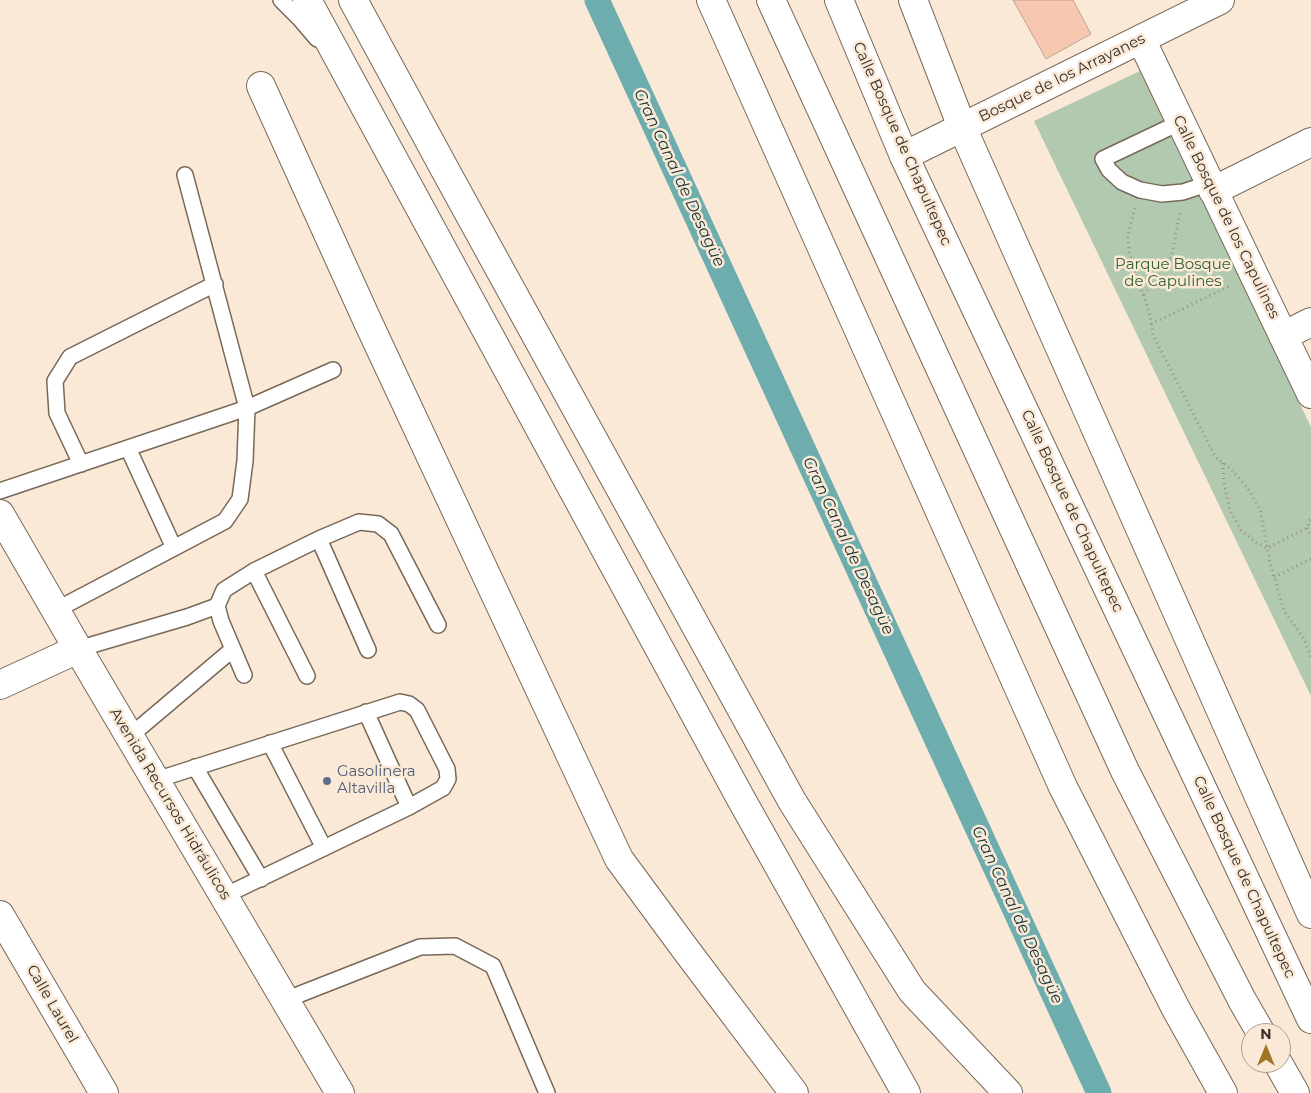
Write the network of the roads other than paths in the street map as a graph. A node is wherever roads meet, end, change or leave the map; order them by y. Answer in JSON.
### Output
{"nodes":[{"id":1,"x":281,"y":0,"type":"edge"},
{"id":2,"x":306,"y":0,"type":"edge"},
{"id":3,"x":353,"y":0,"type":"edge"},
{"id":4,"x":711,"y":0,"type":"edge"},
{"id":5,"x":771,"y":0,"type":"edge"},
{"id":6,"x":840,"y":0,"type":"edge"},
{"id":7,"x":913,"y":0,"type":"edge"},
{"id":8,"x":1220,"y":0,"type":"edge"},
{"id":9,"x":1141,"y":40,"type":"junction"},
{"id":10,"x":347,"y":75,"type":"junction"},
{"id":11,"x":261,"y":86,"type":"dead end"},
{"id":12,"x":1181,"y":122,"type":"junction"},
{"id":13,"x":962,"y":127,"type":"junction"},
{"id":14,"x":1311,"y":142,"type":"edge"},
{"id":15,"x":904,"y":156,"type":"junction"},
{"id":16,"x":185,"y":175,"type":"dead end"},
{"id":17,"x":1212,"y":187,"type":"junction"},
{"id":18,"x":215,"y":284,"type":"junction"},
{"id":19,"x":1311,"y":322,"type":"edge"},
{"id":20,"x":1283,"y":336,"type":"junction"},
{"id":21,"x":334,"y":370,"type":"dead end"},
{"id":22,"x":1311,"y":394,"type":"edge"},
{"id":23,"x":247,"y":408,"type":"junction"},
{"id":24,"x":128,"y":448,"type":"junction"},
{"id":25,"x":81,"y":464,"type":"junction"},
{"id":26,"x":0,"y":492,"type":"edge"},
{"id":27,"x":0,"y":514,"type":"edge"},
{"id":28,"x":318,"y":539,"type":"junction"},
{"id":29,"x":174,"y":548,"type":"junction"},
{"id":30,"x":254,"y":571,"type":"junction"},
{"id":31,"x":217,"y":606,"type":"junction"},
{"id":32,"x":56,"y":610,"type":"junction"},
{"id":33,"x":438,"y":625,"type":"dead end"},
{"id":34,"x":78,"y":649,"type":"junction"},
{"id":35,"x":234,"y":649,"type":"junction"},
{"id":36,"x":368,"y":650,"type":"dead end"},
{"id":37,"x":244,"y":675,"type":"dead end"},
{"id":38,"x":307,"y":676,"type":"dead end"},
{"id":39,"x":0,"y":686,"type":"edge"},
{"id":40,"x":366,"y":712,"type":"junction"},
{"id":41,"x":130,"y":736,"type":"junction"},
{"id":42,"x":270,"y":743,"type":"junction"},
{"id":43,"x":195,"y":767,"type":"junction"},
{"id":44,"x":156,"y":780,"type":"junction"},
{"id":45,"x":409,"y":807,"type":"junction"},
{"id":46,"x":324,"y":848,"type":"junction"},
{"id":47,"x":261,"y":879,"type":"junction"},
{"id":48,"x":224,"y":896,"type":"junction"},
{"id":49,"x":1311,"y":914,"type":"edge"},
{"id":50,"x":0,"y":915,"type":"edge"},
{"id":51,"x":285,"y":1000,"type":"junction"},
{"id":52,"x":1311,"y":1019,"type":"edge"},
{"id":53,"x":1255,"y":1023,"type":"edge"},
{"id":54,"x":1284,"y":1073,"type":"edge"},
{"id":55,"x":104,"y":1093,"type":"edge"},
{"id":56,"x":340,"y":1093,"type":"edge"},
{"id":57,"x":547,"y":1093,"type":"edge"},
{"id":58,"x":794,"y":1093,"type":"edge"},
{"id":59,"x":906,"y":1093,"type":"edge"},
{"id":60,"x":1008,"y":1093,"type":"edge"},
{"id":61,"x":1223,"y":1093,"type":"edge"},
{"id":62,"x":1295,"y":1093,"type":"edge"}],
"edges":[{"from":1,"to":10,"type":"lane"},
{"from":2,"to":10,"type":"main road"},
{"from":3,"to":60,"type":"main road"},
{"from":4,"to":61,"type":"main road"},
{"from":5,"to":53,"type":"main road"},
{"from":6,"to":15,"type":"main road","name":"Calle Bosque de Chapultepec"},
{"from":7,"to":13,"type":"main road"},
{"from":8,"to":9,"type":"main road","name":"Bosque de los Arrayanes"},
{"from":9,"to":12,"type":"main road","name":"Calle Bosque de los Capulines"},
{"from":9,"to":13,"type":"main road","name":"Bosque de los Arrayanes"},
{"from":10,"to":59,"type":"main road"},
{"from":11,"to":58,"type":"main road"},
{"from":12,"to":17,"type":"main road","name":"Calle Bosque de los Capulines"},
{"from":12,"to":17,"type":"lane"},
{"from":13,"to":15,"type":"main road","name":"Bosque de los Arrayanes"},
{"from":13,"to":49,"type":"main road"},
{"from":14,"to":17,"type":"main road"},
{"from":15,"to":52,"type":"main road","name":"Calle Bosque de Chapultepec"},
{"from":16,"to":18,"type":"lane"},
{"from":17,"to":20,"type":"main road","name":"Calle Bosque de los Capulines"},
{"from":18,"to":23,"type":"lane"},
{"from":18,"to":25,"type":"lane"},
{"from":19,"to":20,"type":"main road"},
{"from":20,"to":22,"type":"main road","name":"Calle Bosque de los Capulines"},
{"from":21,"to":23,"type":"lane"},
{"from":23,"to":24,"type":"lane"},
{"from":23,"to":29,"type":"lane"},
{"from":24,"to":25,"type":"lane"},
{"from":24,"to":29,"type":"lane"},
{"from":25,"to":26,"type":"lane"},
{"from":27,"to":32,"type":"main road","name":"Avenida Recursos Hidráulicos"},
{"from":28,"to":30,"type":"lane"},
{"from":28,"to":33,"type":"lane"},
{"from":28,"to":36,"type":"lane"},
{"from":29,"to":32,"type":"lane"},
{"from":30,"to":31,"type":"lane"},
{"from":30,"to":38,"type":"lane"},
{"from":31,"to":34,"type":"lane"},
{"from":31,"to":35,"type":"lane"},
{"from":32,"to":34,"type":"main road","name":"Avenida Recursos Hidráulicos"},
{"from":34,"to":39,"type":"main road"},
{"from":34,"to":41,"type":"main road","name":"Avenida Recursos Hidráulicos"},
{"from":35,"to":37,"type":"lane"},
{"from":35,"to":41,"type":"lane"},
{"from":40,"to":42,"type":"lane"},
{"from":40,"to":45,"type":"lane"},
{"from":40,"to":45,"type":"lane"},
{"from":41,"to":44,"type":"main road","name":"Avenida Recursos Hidráulicos"},
{"from":42,"to":43,"type":"lane"},
{"from":42,"to":46,"type":"lane"},
{"from":43,"to":44,"type":"lane"},
{"from":43,"to":47,"type":"lane"},
{"from":44,"to":48,"type":"main road","name":"Avenida Recursos Hidráulicos"},
{"from":45,"to":46,"type":"lane"},
{"from":46,"to":47,"type":"lane"},
{"from":47,"to":48,"type":"lane"},
{"from":48,"to":51,"type":"main road","name":"Avenida Recursos Hidráulicos"},
{"from":50,"to":55,"type":"main road","name":"Calle Laurel"},
{"from":51,"to":56,"type":"main road","name":"Avenida Recursos Hidráulicos"},
{"from":51,"to":57,"type":"lane"},
{"from":54,"to":62,"type":"main road"}]}
